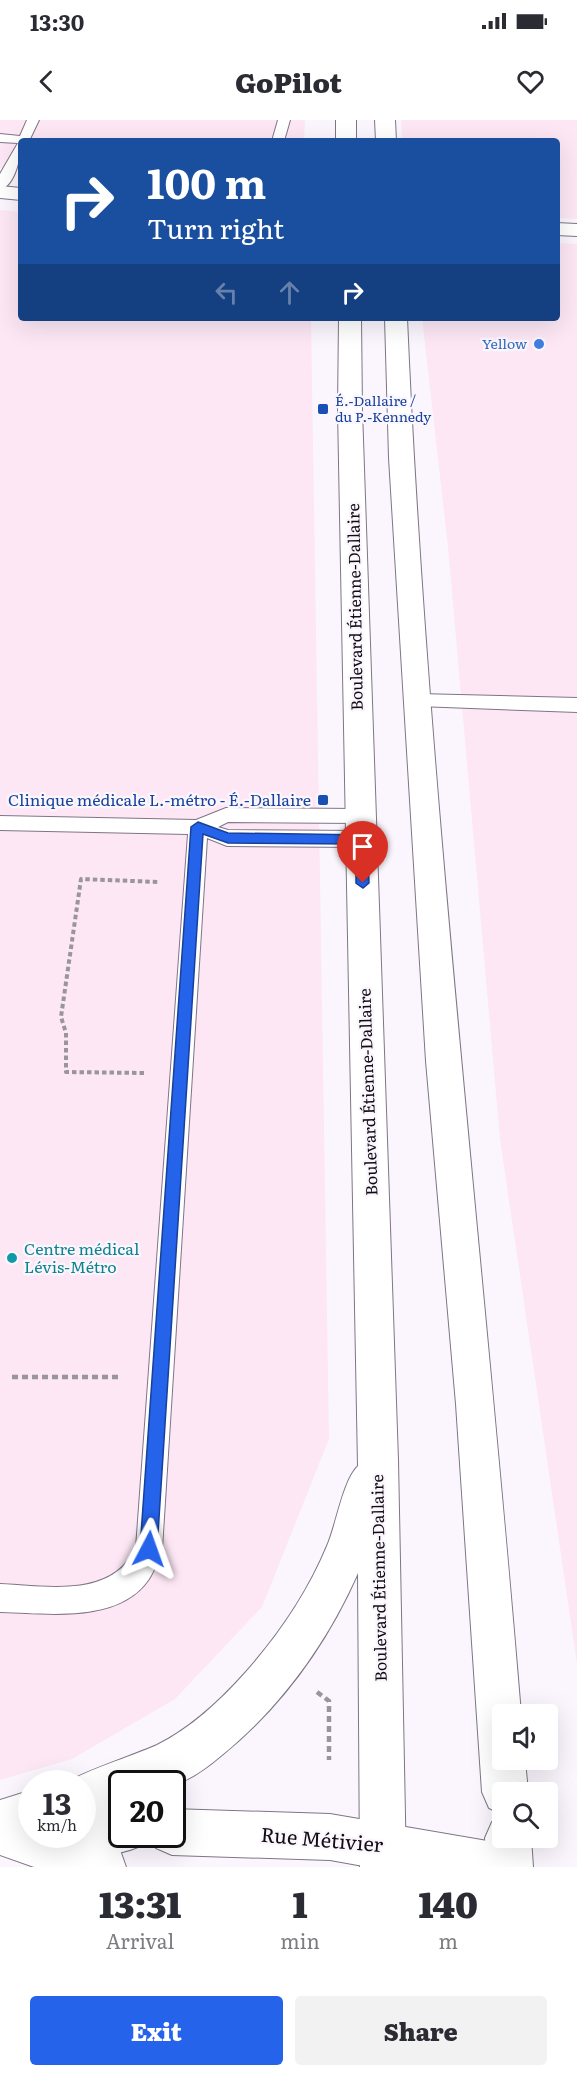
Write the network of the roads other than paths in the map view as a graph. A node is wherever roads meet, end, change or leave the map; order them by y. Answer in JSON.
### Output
{"nodes":[{"id":1,"x":33,"y":120,"type":"edge"},
{"id":2,"x":284,"y":120,"type":"edge"},
{"id":3,"x":346,"y":120,"type":"edge"},
{"id":4,"x":385,"y":120,"type":"edge"},
{"id":5,"x":0,"y":138,"type":"edge"},
{"id":6,"x":25,"y":138,"type":"edge"},
{"id":7,"x":280,"y":138,"type":"edge"},
{"id":8,"x":346,"y":138,"type":"edge"},
{"id":9,"x":386,"y":138,"type":"edge"},
{"id":10,"x":18,"y":141,"type":"edge"},
{"id":11,"x":18,"y":152,"type":"edge"},
{"id":12,"x":0,"y":186,"type":"edge"},
{"id":13,"x":0,"y":192,"type":"edge"},
{"id":14,"x":18,"y":194,"type":"edge"},
{"id":15,"x":560,"y":229,"type":"edge"},
{"id":16,"x":577,"y":230,"type":"edge"},
{"id":17,"x":350,"y":321,"type":"edge"},
{"id":18,"x":396,"y":321,"type":"edge"},
{"id":19,"x":418,"y":700,"type":"junction"},
{"id":20,"x":577,"y":705,"type":"edge"},
{"id":21,"x":0,"y":823,"type":"edge"},
{"id":22,"x":198,"y":827,"type":"junction"},
{"id":23,"x":361,"y":827,"type":"junction"},
{"id":24,"x":378,"y":1460,"type":"junction"},
{"id":25,"x":0,"y":1598,"type":"edge"},
{"id":26,"x":151,"y":1770,"type":"edge"},
{"id":27,"x":504,"y":1782,"type":"edge"},
{"id":28,"x":18,"y":1817,"type":"edge"},
{"id":29,"x":0,"y":1823,"type":"edge"},
{"id":30,"x":18,"y":1829,"type":"edge"},
{"id":31,"x":0,"y":1830,"type":"edge"},
{"id":32,"x":186,"y":1832,"type":"edge"},
{"id":33,"x":509,"y":1848,"type":"edge"},
{"id":34,"x":382,"y":1856,"type":"edge"},
{"id":35,"x":103,"y":1867,"type":"edge"},
{"id":36,"x":505,"y":1867,"type":"edge"},
{"id":37,"x":510,"y":1867,"type":"edge"}],
"edges":[{"from":1,"to":6,"type":"lane"},
{"from":2,"to":7,"type":"lane"},
{"from":3,"to":8,"type":"street"},
{"from":4,"to":9,"type":"street"},
{"from":5,"to":10,"type":"lane"},
{"from":11,"to":12,"type":"lane"},
{"from":13,"to":14,"type":"street"},
{"from":15,"to":16,"type":"street"},
{"from":17,"to":23,"type":"street","name":"Boulevard Étienne-Dallaire"},
{"from":18,"to":19,"type":"street"},
{"from":19,"to":20,"type":"lane"},
{"from":19,"to":27,"type":"street"},
{"from":21,"to":22,"type":"lane"},
{"from":22,"to":23,"type":"lane"},
{"from":22,"to":25,"type":"lane"},
{"from":23,"to":24,"type":"street","name":"Boulevard Étienne-Dallaire"},
{"from":24,"to":26,"type":"street"},
{"from":24,"to":34,"type":"street","name":"Boulevard Étienne-Dallaire"},
{"from":28,"to":29,"type":"street"},
{"from":30,"to":31,"type":"street"},
{"from":31,"to":35,"type":"street"},
{"from":32,"to":34,"type":"street","name":"Rue Métivier"},
{"from":33,"to":37,"type":"street"},
{"from":34,"to":36,"type":"street","name":"Rue Métivier"}]}
